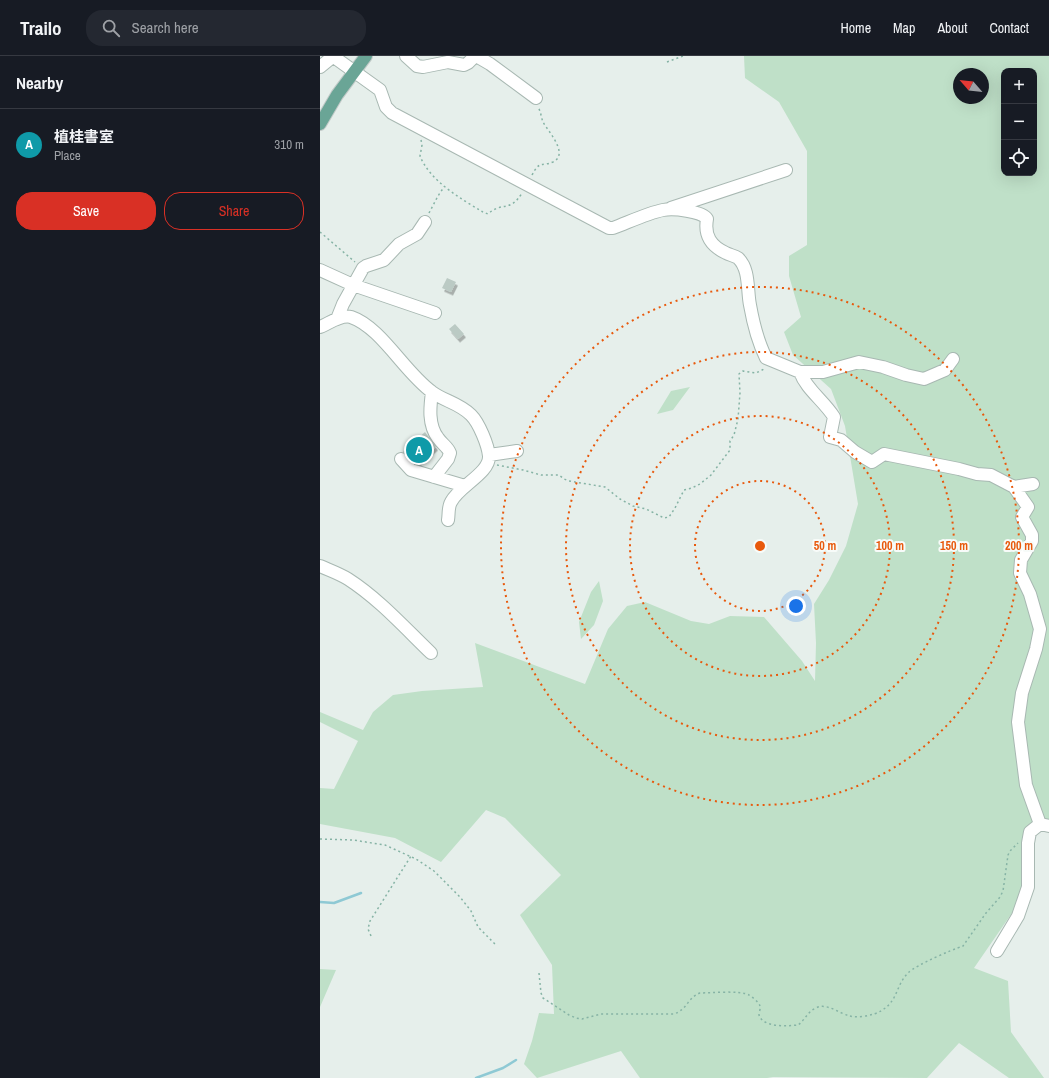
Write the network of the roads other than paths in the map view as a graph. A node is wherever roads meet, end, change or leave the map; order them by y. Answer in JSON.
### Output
{"nodes":[{"id":1,"x":366,"y":56,"type":"edge"},
{"id":2,"x":406,"y":56,"type":"edge"},
{"id":3,"x":331,"y":57,"type":"edge"},
{"id":4,"x":320,"y":67,"type":"edge"},
{"id":5,"x":354,"y":72,"type":"junction"},
{"id":6,"x":536,"y":98,"type":"dead end"},
{"id":7,"x":320,"y":124,"type":"edge"},
{"id":8,"x":786,"y":170,"type":"dead end"},
{"id":9,"x":664,"y":210,"type":"junction"},
{"id":10,"x":425,"y":222,"type":"road end"},
{"id":11,"x":320,"y":270,"type":"edge"},
{"id":12,"x":353,"y":285,"type":"junction"},
{"id":13,"x":435,"y":314,"type":"dead end"},
{"id":14,"x":336,"y":319,"type":"junction"},
{"id":15,"x":320,"y":327,"type":"edge"},
{"id":16,"x":953,"y":359,"type":"dead end"},
{"id":17,"x":800,"y":372,"type":"junction"},
{"id":18,"x":432,"y":392,"type":"junction"},
{"id":19,"x":517,"y":451,"type":"dead end"},
{"id":20,"x":490,"y":455,"type":"junction"},
{"id":21,"x":400,"y":459,"type":"dead end"},
{"id":22,"x":434,"y":477,"type":"junction"},
{"id":23,"x":1033,"y":484,"type":"dead end"},
{"id":24,"x":466,"y":486,"type":"junction"},
{"id":25,"x":1014,"y":487,"type":"junction"},
{"id":26,"x":448,"y":520,"type":"dead end"},
{"id":27,"x":320,"y":566,"type":"edge"},
{"id":28,"x":431,"y":653,"type":"dead end"},
{"id":29,"x":1044,"y":825,"type":"edge"},
{"id":30,"x":997,"y":950,"type":"dead end"}],
"edges":[{"from":1,"to":5,"type":"main road"},
{"from":2,"to":6,"type":"street"},
{"from":3,"to":4,"type":"street"},
{"from":3,"to":5,"type":"street"},
{"from":5,"to":7,"type":"main road"},
{"from":5,"to":9,"type":"street"},
{"from":8,"to":9,"type":"street"},
{"from":9,"to":17,"type":"street"},
{"from":10,"to":12,"type":"street"},
{"from":11,"to":12,"type":"street"},
{"from":12,"to":13,"type":"street"},
{"from":12,"to":14,"type":"street"},
{"from":14,"to":15,"type":"street"},
{"from":14,"to":18,"type":"street"},
{"from":16,"to":17,"type":"street"},
{"from":17,"to":25,"type":"street"},
{"from":18,"to":20,"type":"street"},
{"from":18,"to":22,"type":"street"},
{"from":19,"to":20,"type":"street"},
{"from":20,"to":24,"type":"street"},
{"from":21,"to":22,"type":"street"},
{"from":22,"to":24,"type":"street"},
{"from":23,"to":25,"type":"street"},
{"from":24,"to":26,"type":"street"},
{"from":25,"to":29,"type":"street"},
{"from":27,"to":28,"type":"street"},
{"from":29,"to":30,"type":"street"}]}
